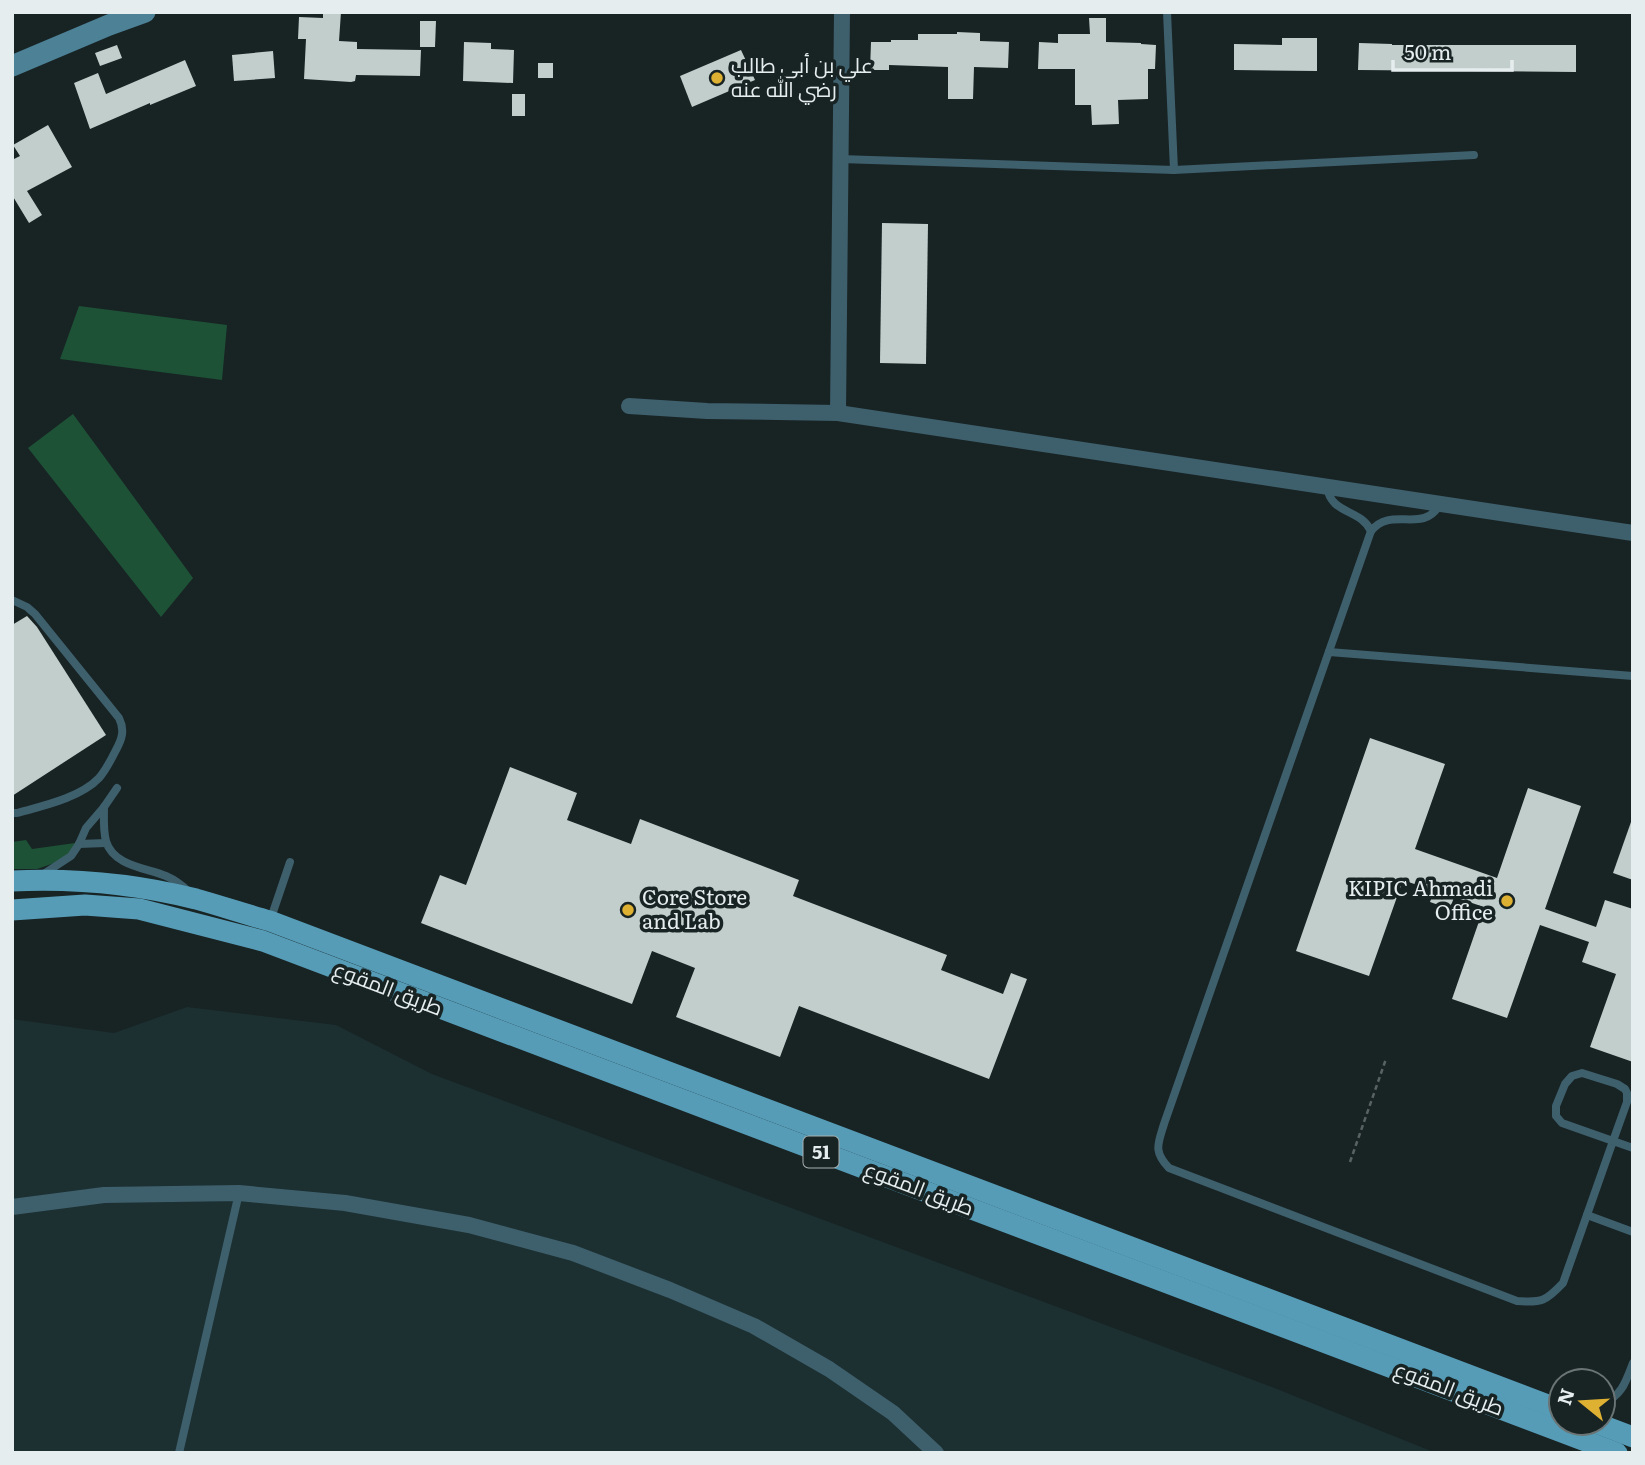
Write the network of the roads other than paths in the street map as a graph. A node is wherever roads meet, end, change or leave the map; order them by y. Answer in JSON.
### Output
{"nodes":[{"id":1,"x":145,"y":12,"type":"edge"},
{"id":2,"x":842,"y":12,"type":"edge"},
{"id":3,"x":1167,"y":12,"type":"edge"},
{"id":4,"x":12,"y":66,"type":"edge"},
{"id":5,"x":1475,"y":155,"type":"dead end"},
{"id":6,"x":840,"y":159,"type":"junction"},
{"id":7,"x":1174,"y":170,"type":"junction"},
{"id":8,"x":629,"y":406,"type":"dead end"},
{"id":9,"x":838,"y":413,"type":"junction"},
{"id":10,"x":1327,"y":487,"type":"junction"},
{"id":11,"x":1440,"y":504,"type":"junction"},
{"id":12,"x":1371,"y":531,"type":"junction"},
{"id":13,"x":1633,"y":533,"type":"edge"},
{"id":14,"x":12,"y":600,"type":"edge"},
{"id":15,"x":1329,"y":652,"type":"junction"},
{"id":16,"x":1633,"y":676,"type":"edge"},
{"id":17,"x":117,"y":788,"type":"dead end"},
{"id":18,"x":104,"y":807,"type":"junction"},
{"id":19,"x":12,"y":813,"type":"edge"},
{"id":20,"x":106,"y":843,"type":"junction"},
{"id":21,"x":79,"y":844,"type":"junction"},
{"id":22,"x":290,"y":862,"type":"dead end"},
{"id":23,"x":37,"y":880,"type":"junction"},
{"id":24,"x":12,"y":881,"type":"edge"},
{"id":25,"x":196,"y":899,"type":"junction"},
{"id":26,"x":12,"y":910,"type":"edge"},
{"id":27,"x":270,"y":921,"type":"junction"},
{"id":28,"x":1613,"y":1142,"type":"junction"},
{"id":29,"x":1633,"y":1148,"type":"edge"},
{"id":30,"x":239,"y":1193,"type":"junction"},
{"id":31,"x":12,"y":1207,"type":"edge"},
{"id":32,"x":1587,"y":1215,"type":"junction"},
{"id":33,"x":1633,"y":1232,"type":"edge"},
{"id":34,"x":1633,"y":1363,"type":"edge"},
{"id":35,"x":1617,"y":1395,"type":"edge"},
{"id":36,"x":1547,"y":1403,"type":"edge"},
{"id":37,"x":179,"y":1453,"type":"edge"},
{"id":38,"x":936,"y":1453,"type":"edge"},
{"id":39,"x":1617,"y":1453,"type":"edge"}],
"edges":[{"from":1,"to":4,"type":"street"},
{"from":2,"to":6,"type":"street"},
{"from":3,"to":7,"type":"lane"},
{"from":5,"to":7,"type":"lane"},
{"from":6,"to":7,"type":"lane"},
{"from":6,"to":9,"type":"street"},
{"from":8,"to":9,"type":"street"},
{"from":9,"to":10,"type":"street"},
{"from":10,"to":11,"type":"street"},
{"from":10,"to":12,"type":"lane"},
{"from":11,"to":12,"type":"lane"},
{"from":11,"to":13,"type":"street"},
{"from":12,"to":15,"type":"lane"},
{"from":14,"to":19,"type":"lane"},
{"from":15,"to":16,"type":"lane"},
{"from":15,"to":32,"type":"lane"},
{"from":17,"to":18,"type":"lane"},
{"from":18,"to":20,"type":"lane"},
{"from":18,"to":21,"type":"lane"},
{"from":20,"to":21,"type":"lane"},
{"from":20,"to":25,"type":"lane"},
{"from":21,"to":23,"type":"lane"},
{"from":22,"to":27,"type":"lane"},
{"from":23,"to":24,"type":"main road","name":"طريق المقوع","number":"51"},
{"from":23,"to":25,"type":"main road","name":"طريق المقوع","number":"51"},
{"from":25,"to":27,"type":"main road","name":"طريق المقوع","number":"51"},
{"from":26,"to":39,"type":"main road","name":"طريق المقوع","number":"51"},
{"from":27,"to":36,"type":"main road","name":"طريق المقوع","number":"51"},
{"from":28,"to":28,"type":"lane"},
{"from":28,"to":29,"type":"lane"},
{"from":28,"to":32,"type":"lane"},
{"from":30,"to":31,"type":"street"},
{"from":30,"to":37,"type":"lane"},
{"from":30,"to":38,"type":"street"},
{"from":32,"to":33,"type":"lane"},
{"from":34,"to":35,"type":"lane"}]}
